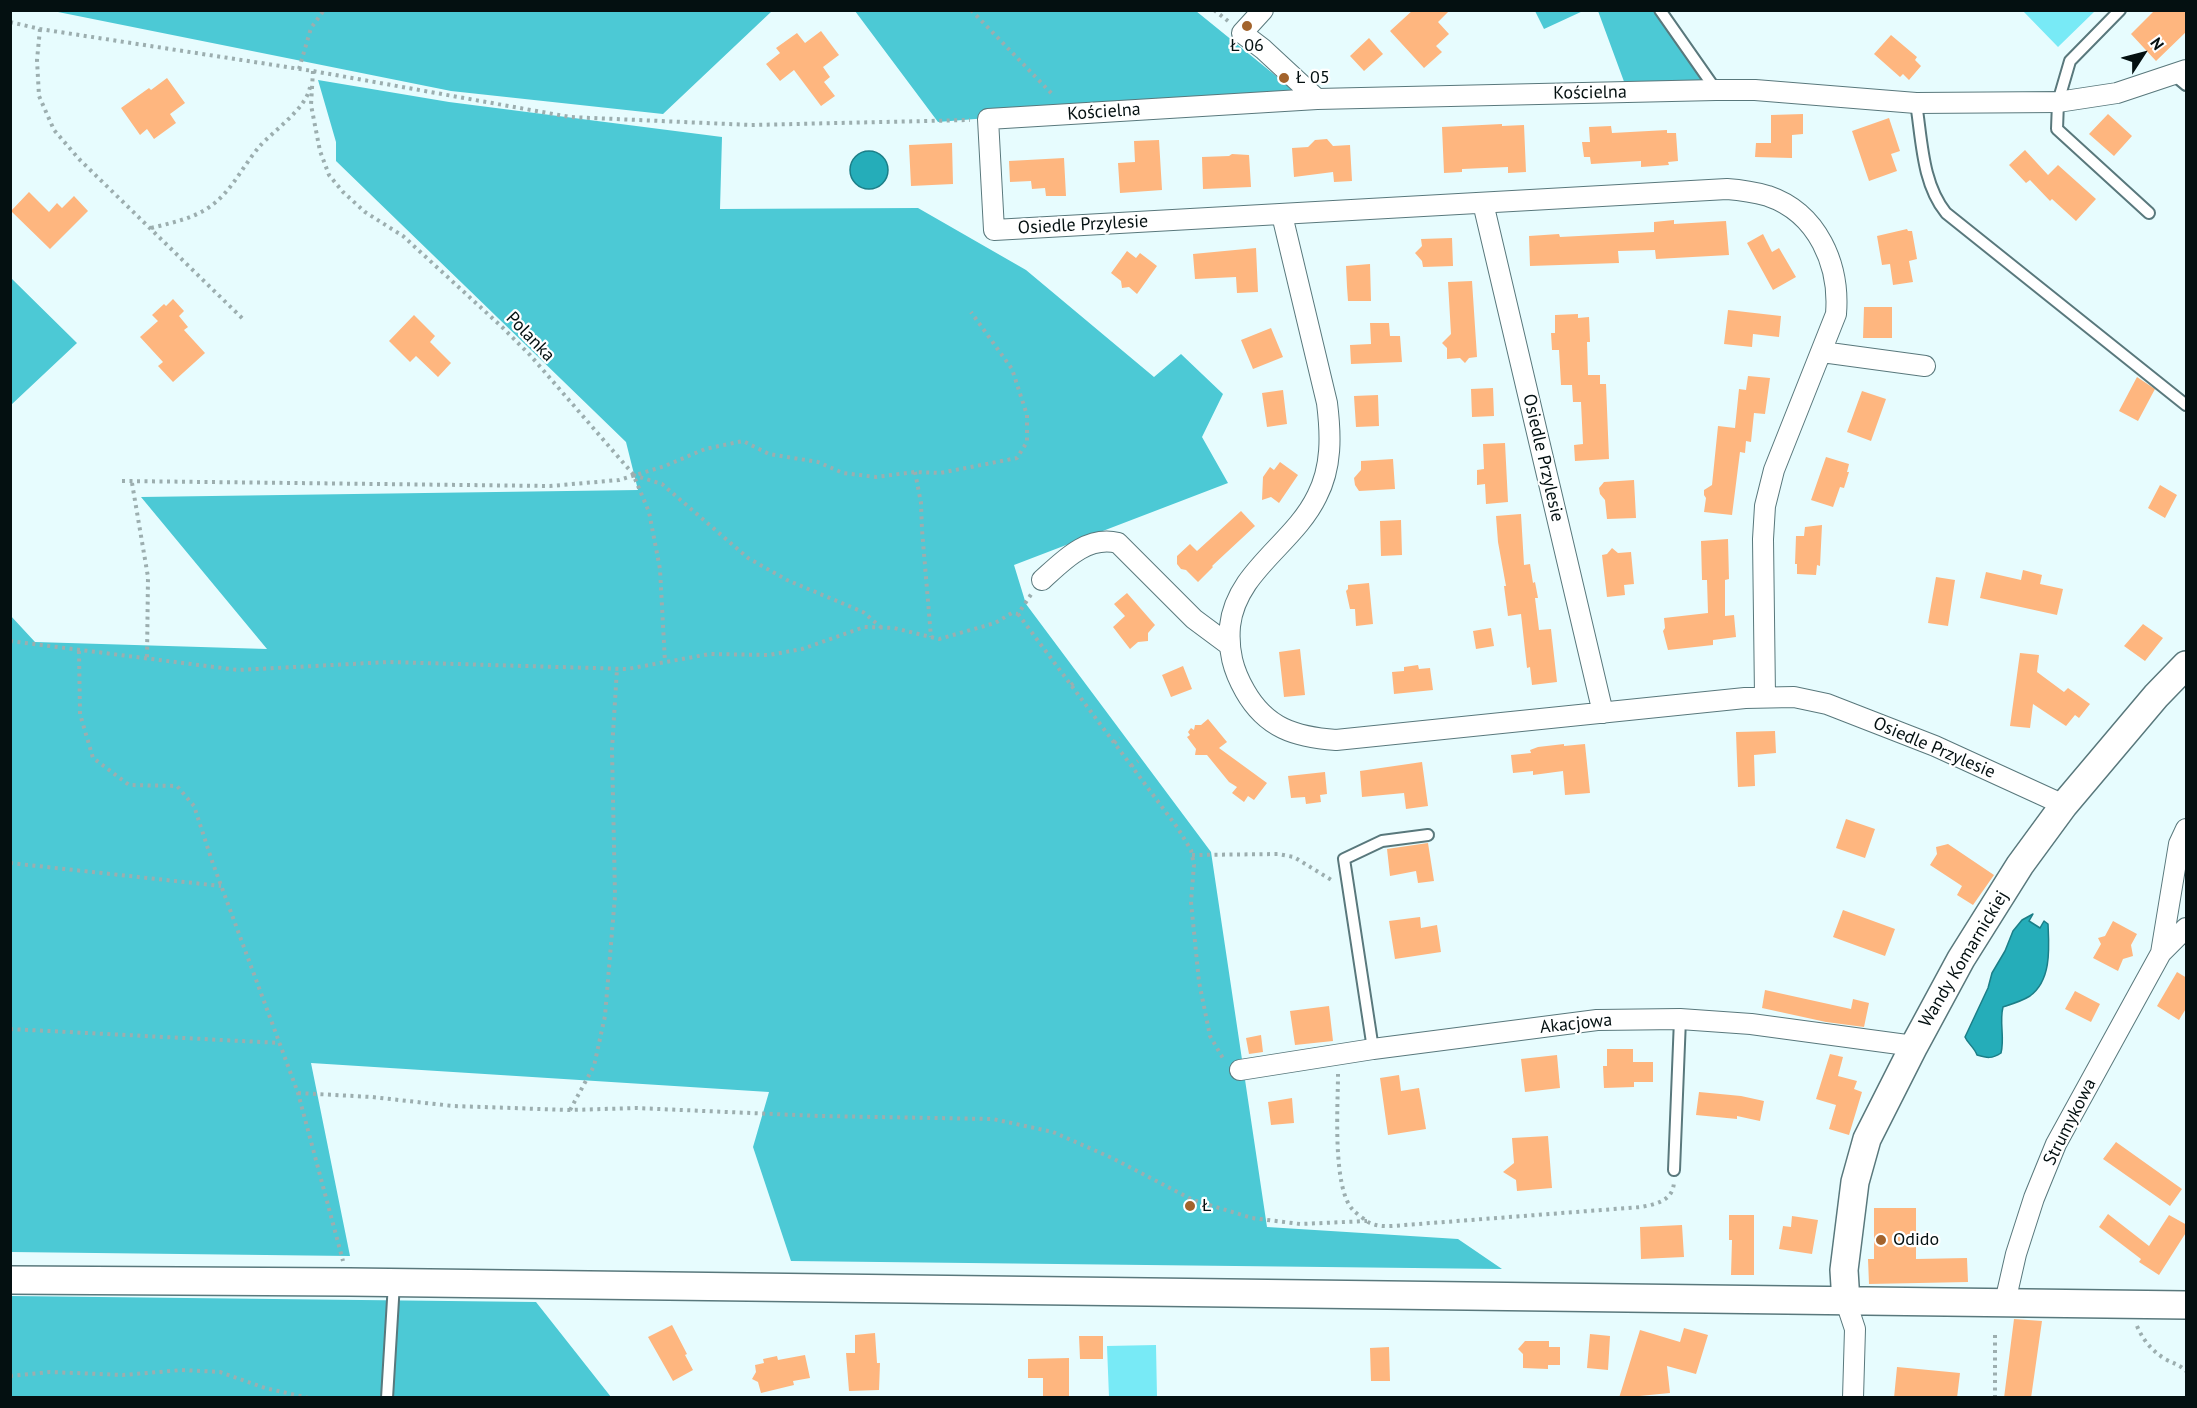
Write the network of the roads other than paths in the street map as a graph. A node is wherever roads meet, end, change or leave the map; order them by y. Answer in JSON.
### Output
{"nodes":[{"id":1,"x":1263,"y":10,"type":"edge"},
{"id":2,"x":1660,"y":10,"type":"edge"},
{"id":3,"x":2120,"y":10,"type":"edge"},
{"id":4,"x":2182,"y":77,"type":"edge"},
{"id":5,"x":1716,"y":90,"type":"junction"},
{"id":6,"x":1317,"y":99,"type":"junction"},
{"id":7,"x":2058,"y":102,"type":"junction"},
{"id":8,"x":1916,"y":103,"type":"junction"},
{"id":9,"x":988,"y":119,"type":"joint"},
{"id":10,"x":1483,"y":203,"type":"junction"},
{"id":11,"x":2149,"y":213,"type":"dead end"},
{"id":12,"x":1282,"y":214,"type":"junction"},
{"id":13,"x":1821,"y":351,"type":"junction"},
{"id":14,"x":1925,"y":366,"type":"dead end"},
{"id":15,"x":2187,"y":405,"type":"edge"},
{"id":16,"x":1042,"y":580,"type":"dead end"},
{"id":17,"x":1229,"y":645,"type":"junction"},
{"id":18,"x":2187,"y":665,"type":"edge"},
{"id":19,"x":1765,"y":696,"type":"junction"},
{"id":20,"x":1603,"y":713,"type":"junction"},
{"id":21,"x":2064,"y":805,"type":"junction"},
{"id":22,"x":2187,"y":829,"type":"edge"},
{"id":23,"x":1428,"y":836,"type":"dead end"},
{"id":24,"x":2187,"y":928,"type":"edge"},
{"id":25,"x":2161,"y":953,"type":"junction"},
{"id":26,"x":1680,"y":1018,"type":"junction"},
{"id":27,"x":1914,"y":1046,"type":"junction"},
{"id":28,"x":1374,"y":1049,"type":"junction"},
{"id":29,"x":1240,"y":1070,"type":"road end"},
{"id":30,"x":1674,"y":1170,"type":"road end"},
{"id":31,"x":10,"y":1280,"type":"edge"},
{"id":32,"x":394,"y":1282,"type":"junction"},
{"id":33,"x":1846,"y":1302,"type":"junction"},
{"id":34,"x":2005,"y":1302,"type":"junction"},
{"id":35,"x":2187,"y":1305,"type":"edge"},
{"id":36,"x":387,"y":1398,"type":"edge"},
{"id":37,"x":1852,"y":1398,"type":"edge"}],
"edges":[{"from":1,"to":6,"type":"street"},
{"from":2,"to":5,"type":"lane"},
{"from":3,"to":7,"type":"lane"},
{"from":4,"to":7,"type":"street","name":"Kościelna"},
{"from":5,"to":6,"type":"street","name":"Kościelna"},
{"from":5,"to":8,"type":"street","name":"Kościelna"},
{"from":6,"to":9,"type":"street","name":"Kościelna"},
{"from":7,"to":8,"type":"street","name":"Kościelna"},
{"from":7,"to":11,"type":"lane"},
{"from":8,"to":15,"type":"lane"},
{"from":9,"to":12,"type":"street","name":"Osiedle Przylesie"},
{"from":10,"to":12,"type":"street","name":"Osiedle Przylesie"},
{"from":10,"to":13,"type":"street","name":"Osiedle Przylesie"},
{"from":10,"to":20,"type":"street","name":"Osiedle Przylesie"},
{"from":12,"to":17,"type":"street","name":"Osiedle Przylesie"},
{"from":13,"to":14,"type":"street"},
{"from":13,"to":19,"type":"street","name":"Osiedle Przylesie"},
{"from":16,"to":17,"type":"street"},
{"from":17,"to":20,"type":"street","name":"Osiedle Przylesie"},
{"from":18,"to":21,"type":"main road","name":"Wandy Komarnickiej"},
{"from":19,"to":20,"type":"street","name":"Osiedle Przylesie"},
{"from":19,"to":21,"type":"street","name":"Osiedle Przylesie"},
{"from":21,"to":27,"type":"main road","name":"Wandy Komarnickiej"},
{"from":22,"to":25,"type":"street","name":"Strumykowa"},
{"from":23,"to":28,"type":"lane"},
{"from":24,"to":25,"type":"street","name":"Strumykowa"},
{"from":25,"to":34,"type":"street","name":"Strumykowa"},
{"from":26,"to":27,"type":"street","name":"Akacjowa"},
{"from":26,"to":28,"type":"street","name":"Akacjowa"},
{"from":26,"to":30,"type":"lane"},
{"from":27,"to":33,"type":"main road","name":"Wandy Komarnickiej"},
{"from":28,"to":29,"type":"street","name":"Akacjowa"},
{"from":31,"to":32,"type":"main road"},
{"from":32,"to":33,"type":"main road"},
{"from":32,"to":36,"type":"lane"},
{"from":33,"to":34,"type":"main road"},
{"from":33,"to":37,"type":"street"},
{"from":34,"to":35,"type":"main road"}]}
